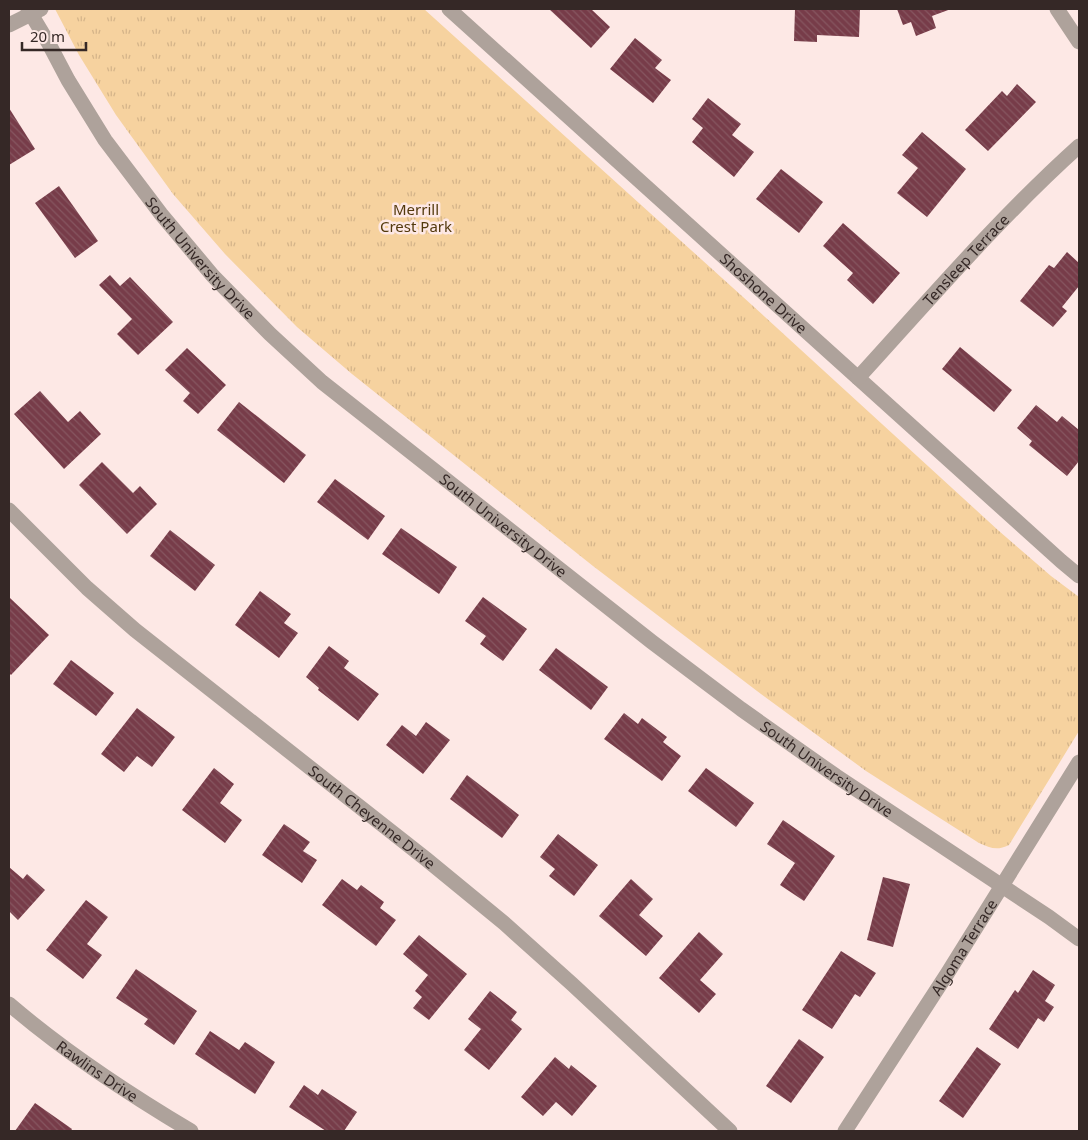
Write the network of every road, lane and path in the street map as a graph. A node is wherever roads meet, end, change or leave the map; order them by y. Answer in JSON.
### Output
{"nodes":[{"id":1,"x":449,"y":9,"type":"edge"},
{"id":2,"x":1057,"y":9,"type":"edge"},
{"id":3,"x":34,"y":10,"type":"edge"},
{"id":4,"x":9,"y":26,"type":"edge"},
{"id":5,"x":1079,"y":42,"type":"edge"},
{"id":6,"x":1079,"y":146,"type":"edge"},
{"id":7,"x":858,"y":378,"type":"junction"},
{"id":8,"x":9,"y":510,"type":"edge"},
{"id":9,"x":1079,"y":576,"type":"edge"},
{"id":10,"x":1079,"y":762,"type":"edge"},
{"id":11,"x":1002,"y":885,"type":"junction"},
{"id":12,"x":1079,"y":939,"type":"edge"},
{"id":13,"x":9,"y":1004,"type":"edge"},
{"id":14,"x":191,"y":1131,"type":"edge"},
{"id":15,"x":730,"y":1131,"type":"edge"},
{"id":16,"x":845,"y":1131,"type":"edge"}],
"edges":[{"from":1,"to":7,"type":"street","name":"Shoshone Drive"},
{"from":2,"to":5,"type":"street"},
{"from":3,"to":4,"type":"street"},
{"from":3,"to":11,"type":"street","name":"South University Drive"},
{"from":6,"to":7,"type":"street","name":"Tensleep Terrace"},
{"from":7,"to":9,"type":"street","name":"Shoshone Drive"},
{"from":8,"to":15,"type":"street","name":"South Cheyenne Drive"},
{"from":10,"to":11,"type":"street","name":"Algoma Terrace"},
{"from":11,"to":12,"type":"street","name":"South University Drive"},
{"from":11,"to":16,"type":"street","name":"Algoma Terrace"},
{"from":13,"to":14,"type":"street","name":"Rawlins Drive"}]}
